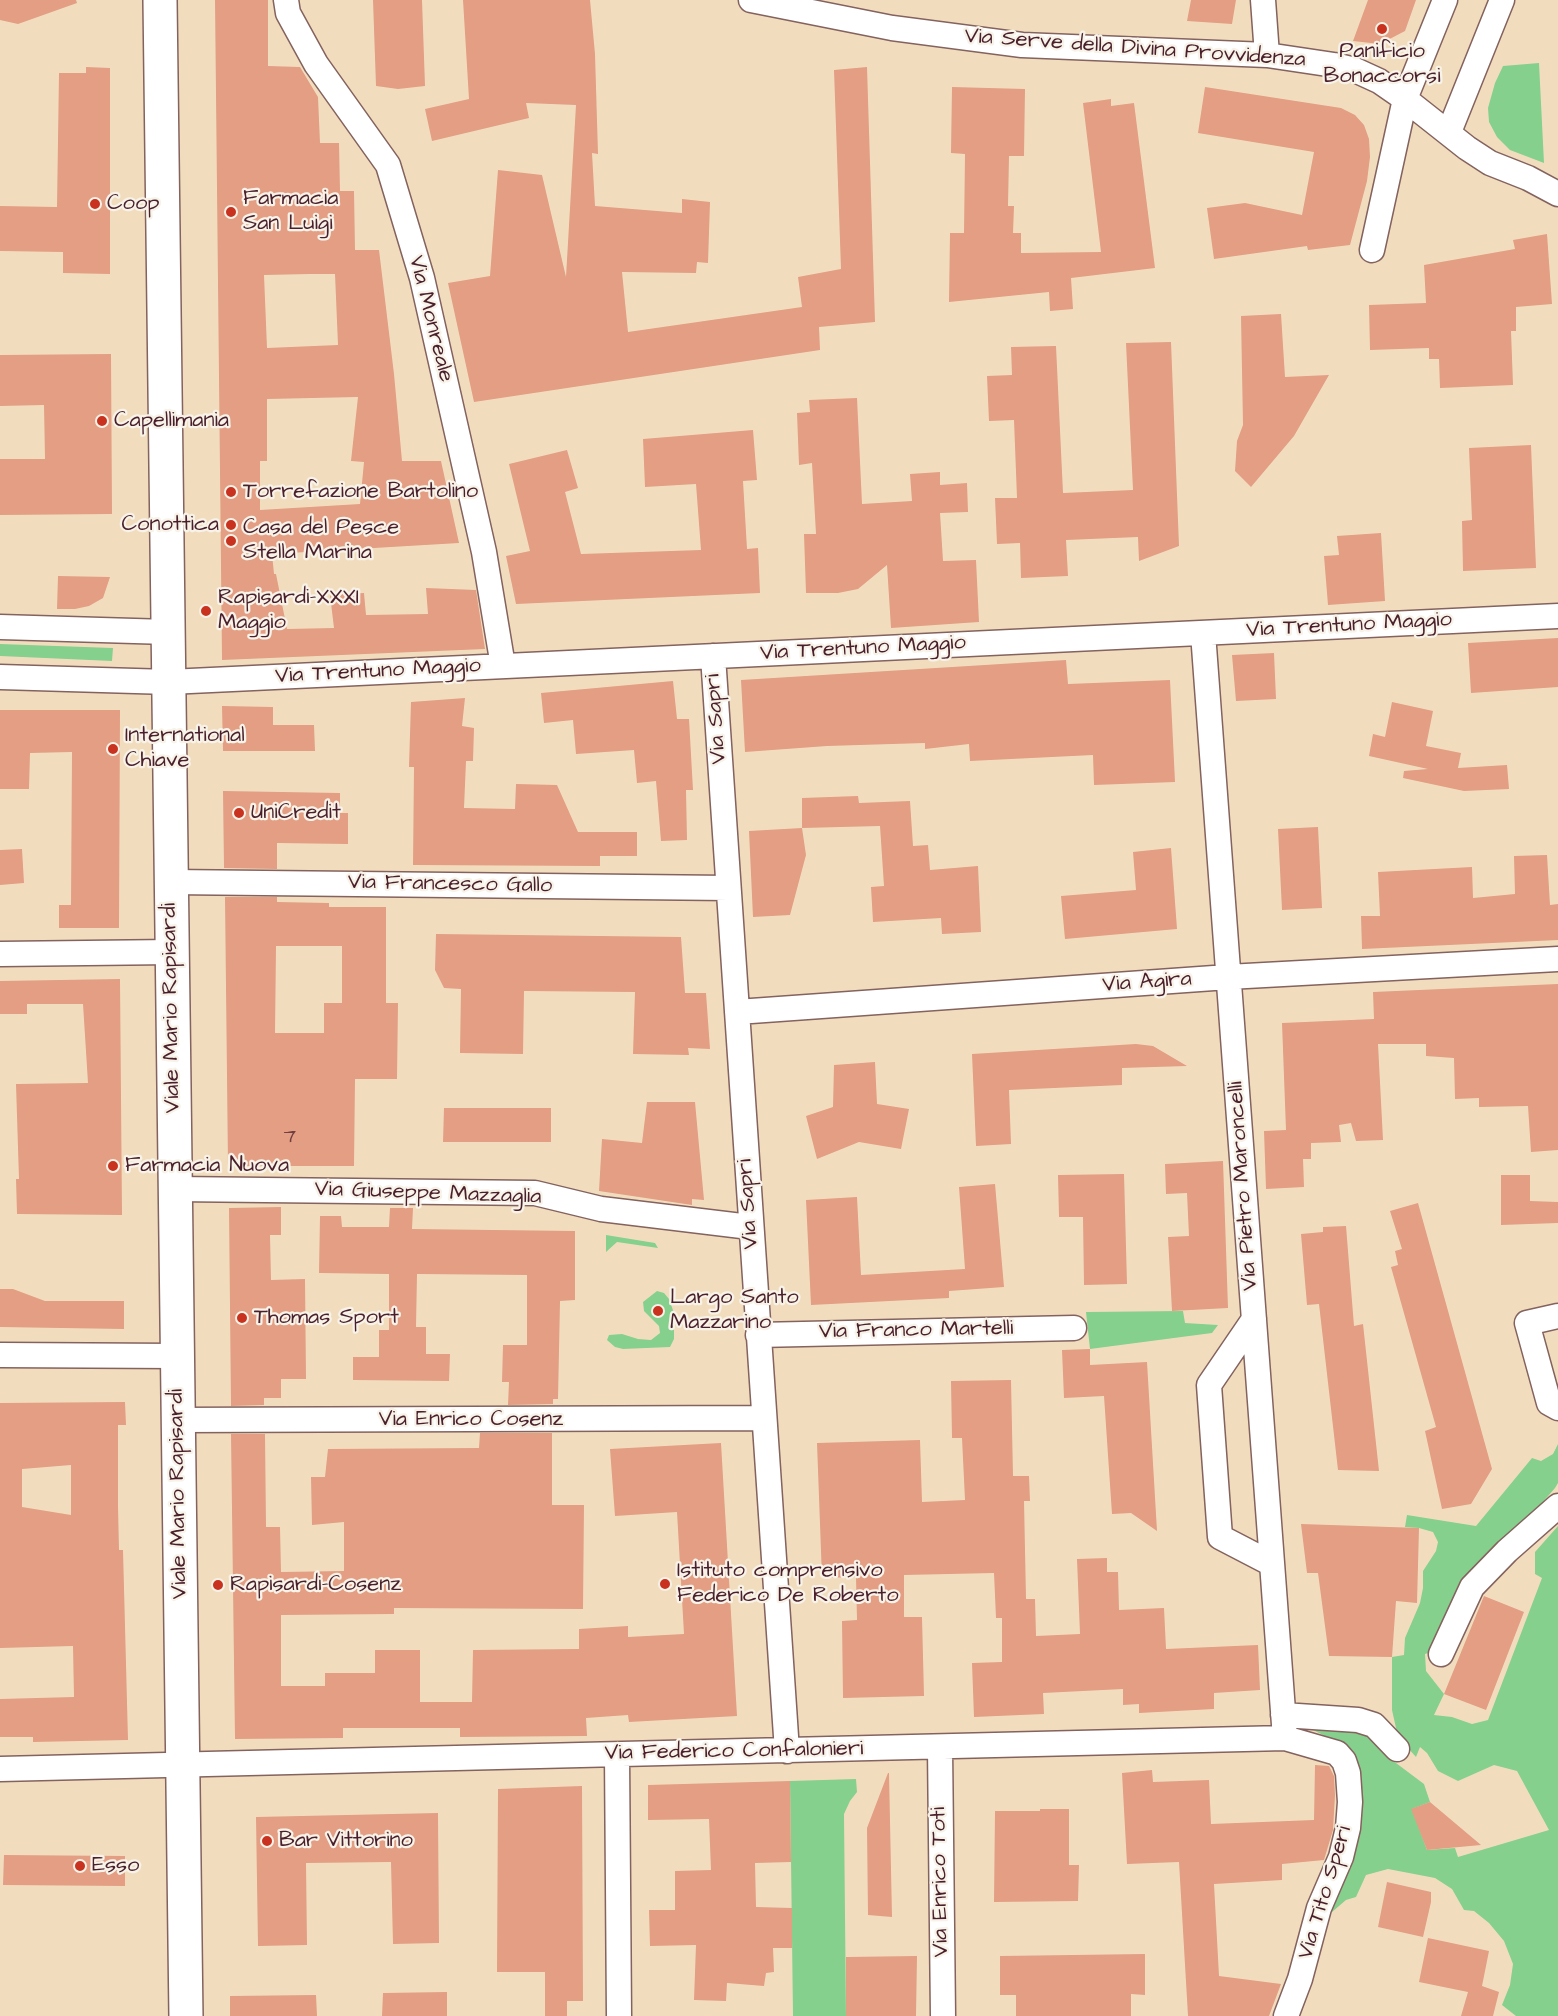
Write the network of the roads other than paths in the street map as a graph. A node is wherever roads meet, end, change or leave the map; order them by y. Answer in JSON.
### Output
{"nodes":[{"id":1,"x":160,"y":0,"type":"edge"},
{"id":2,"x":286,"y":0,"type":"edge"},
{"id":3,"x":751,"y":0,"type":"edge"},
{"id":4,"x":1263,"y":0,"type":"edge"},
{"id":5,"x":1445,"y":0,"type":"edge"},
{"id":6,"x":1502,"y":0,"type":"edge"},
{"id":7,"x":1268,"y":55,"type":"junction"},
{"id":8,"x":1405,"y":99,"type":"junction"},
{"id":9,"x":1449,"y":132,"type":"junction"},
{"id":10,"x":1558,"y":194,"type":"edge"},
{"id":11,"x":1372,"y":250,"type":"dead end"},
{"id":12,"x":1558,"y":616,"type":"edge"},
{"id":13,"x":0,"y":627,"type":"edge"},
{"id":14,"x":168,"y":632,"type":"junction"},
{"id":15,"x":1203,"y":633,"type":"junction"},
{"id":16,"x":713,"y":656,"type":"junction"},
{"id":17,"x":503,"y":666,"type":"junction"},
{"id":18,"x":0,"y":677,"type":"edge"},
{"id":19,"x":169,"y":682,"type":"junction"},
{"id":20,"x":171,"y":882,"type":"junction"},
{"id":21,"x":728,"y":888,"type":"junction"},
{"id":22,"x":172,"y":952,"type":"junction"},
{"id":23,"x":0,"y":954,"type":"edge"},
{"id":24,"x":1558,"y":959,"type":"edge"},
{"id":25,"x":1228,"y":977,"type":"junction"},
{"id":26,"x":737,"y":1012,"type":"junction"},
{"id":27,"x":175,"y":1188,"type":"junction"},
{"id":28,"x":750,"y":1227,"type":"junction"},
{"id":29,"x":1558,"y":1316,"type":"edge"},
{"id":30,"x":1254,"y":1319,"type":"junction"},
{"id":31,"x":1074,"y":1328,"type":"dead end"},
{"id":32,"x":758,"y":1335,"type":"junction"},
{"id":33,"x":0,"y":1355,"type":"edge"},
{"id":34,"x":177,"y":1356,"type":"junction"},
{"id":35,"x":1558,"y":1408,"type":"edge"},
{"id":36,"x":764,"y":1418,"type":"junction"},
{"id":37,"x":178,"y":1420,"type":"junction"},
{"id":38,"x":1558,"y":1506,"type":"edge"},
{"id":39,"x":1272,"y":1564,"type":"junction"},
{"id":40,"x":1441,"y":1654,"type":"dead end"},
{"id":41,"x":1283,"y":1714,"type":"junction"},
{"id":42,"x":1285,"y":1738,"type":"junction"},
{"id":43,"x":940,"y":1748,"type":"junction"},
{"id":44,"x":1397,"y":1749,"type":"dead end"},
{"id":45,"x":787,"y":1751,"type":"junction"},
{"id":46,"x":617,"y":1755,"type":"junction"},
{"id":47,"x":182,"y":1765,"type":"junction"},
{"id":48,"x":0,"y":1769,"type":"edge"},
{"id":49,"x":186,"y":2016,"type":"edge"},
{"id":50,"x":619,"y":2016,"type":"edge"},
{"id":51,"x":943,"y":2016,"type":"edge"},
{"id":52,"x":1286,"y":2016,"type":"edge"}],
"edges":[{"from":1,"to":14,"type":"main road","name":"Viale Mario Rapisardi"},
{"from":2,"to":17,"type":"street","name":"Via Monreale"},
{"from":3,"to":7,"type":"street","name":"Via Serve della Divina Provvidenza"},
{"from":4,"to":7,"type":"street"},
{"from":5,"to":8,"type":"street"},
{"from":6,"to":9,"type":"street"},
{"from":7,"to":8,"type":"street","name":"Via Serve della Divina Provvidenza"},
{"from":8,"to":9,"type":"street","name":"Via Serve della Divina Provvidenza"},
{"from":8,"to":11,"type":"street"},
{"from":9,"to":10,"type":"street","name":"Via Serve della Divina Provvidenza"},
{"from":12,"to":15,"type":"street","name":"Via Trentuno Maggio"},
{"from":13,"to":14,"type":"street"},
{"from":14,"to":19,"type":"main road","name":"Viale Mario Rapisardi"},
{"from":15,"to":16,"type":"street","name":"Via Trentuno Maggio"},
{"from":15,"to":25,"type":"street","name":"Via Pietro Maroncelli"},
{"from":16,"to":17,"type":"street","name":"Via Trentuno Maggio"},
{"from":16,"to":21,"type":"street","name":"Via Sapri"},
{"from":17,"to":19,"type":"street","name":"Via Trentuno Maggio"},
{"from":18,"to":19,"type":"street","name":"Via Trentuno Maggio"},
{"from":19,"to":20,"type":"main road","name":"Viale Mario Rapisardi"},
{"from":20,"to":21,"type":"street","name":"Via Francesco Gallo"},
{"from":20,"to":22,"type":"main road","name":"Viale Mario Rapisardi"},
{"from":21,"to":26,"type":"street","name":"Via Sapri"},
{"from":22,"to":23,"type":"street"},
{"from":22,"to":27,"type":"main road","name":"Viale Mario Rapisardi"},
{"from":24,"to":25,"type":"street","name":"Via Agira"},
{"from":25,"to":26,"type":"street","name":"Via Agira"},
{"from":25,"to":30,"type":"street","name":"Via Pietro Maroncelli"},
{"from":26,"to":28,"type":"street","name":"Via Sapri"},
{"from":27,"to":28,"type":"street","name":"Via Giuseppe Mazzaglia"},
{"from":27,"to":34,"type":"main road","name":"Viale Mario Rapisardi"},
{"from":28,"to":32,"type":"street","name":"Via Sapri"},
{"from":29,"to":35,"type":"street"},
{"from":30,"to":39,"type":"street","name":"Via Pietro Maroncelli"},
{"from":30,"to":39,"type":"street"},
{"from":31,"to":32,"type":"street","name":"Via Franco Martelli"},
{"from":32,"to":36,"type":"street","name":"Via Sapri"},
{"from":33,"to":34,"type":"street"},
{"from":34,"to":37,"type":"main road","name":"Viale Mario Rapisardi"},
{"from":36,"to":37,"type":"street","name":"Via Enrico Cosenz"},
{"from":36,"to":45,"type":"street","name":"Via Sapri"},
{"from":37,"to":47,"type":"main road","name":"Viale Mario Rapisardi"},
{"from":38,"to":40,"type":"street"},
{"from":39,"to":41,"type":"street","name":"Via Pietro Maroncelli"},
{"from":41,"to":42,"type":"street","name":"Via Pietro Maroncelli"},
{"from":41,"to":44,"type":"street"},
{"from":42,"to":43,"type":"street","name":"Via Federico Confalonieri"},
{"from":42,"to":52,"type":"street","name":"Via Tito Speri"},
{"from":43,"to":45,"type":"street","name":"Via Federico Confalonieri"},
{"from":43,"to":51,"type":"street","name":"Via Enrico Toti"},
{"from":45,"to":46,"type":"street","name":"Via Federico Confalonieri"},
{"from":46,"to":47,"type":"street","name":"Via Federico Confalonieri"},
{"from":46,"to":50,"type":"street"},
{"from":47,"to":48,"type":"street","name":"Via Federico Confalonieri"},
{"from":47,"to":49,"type":"main road","name":"Viale Mario Rapisardi"}]}
